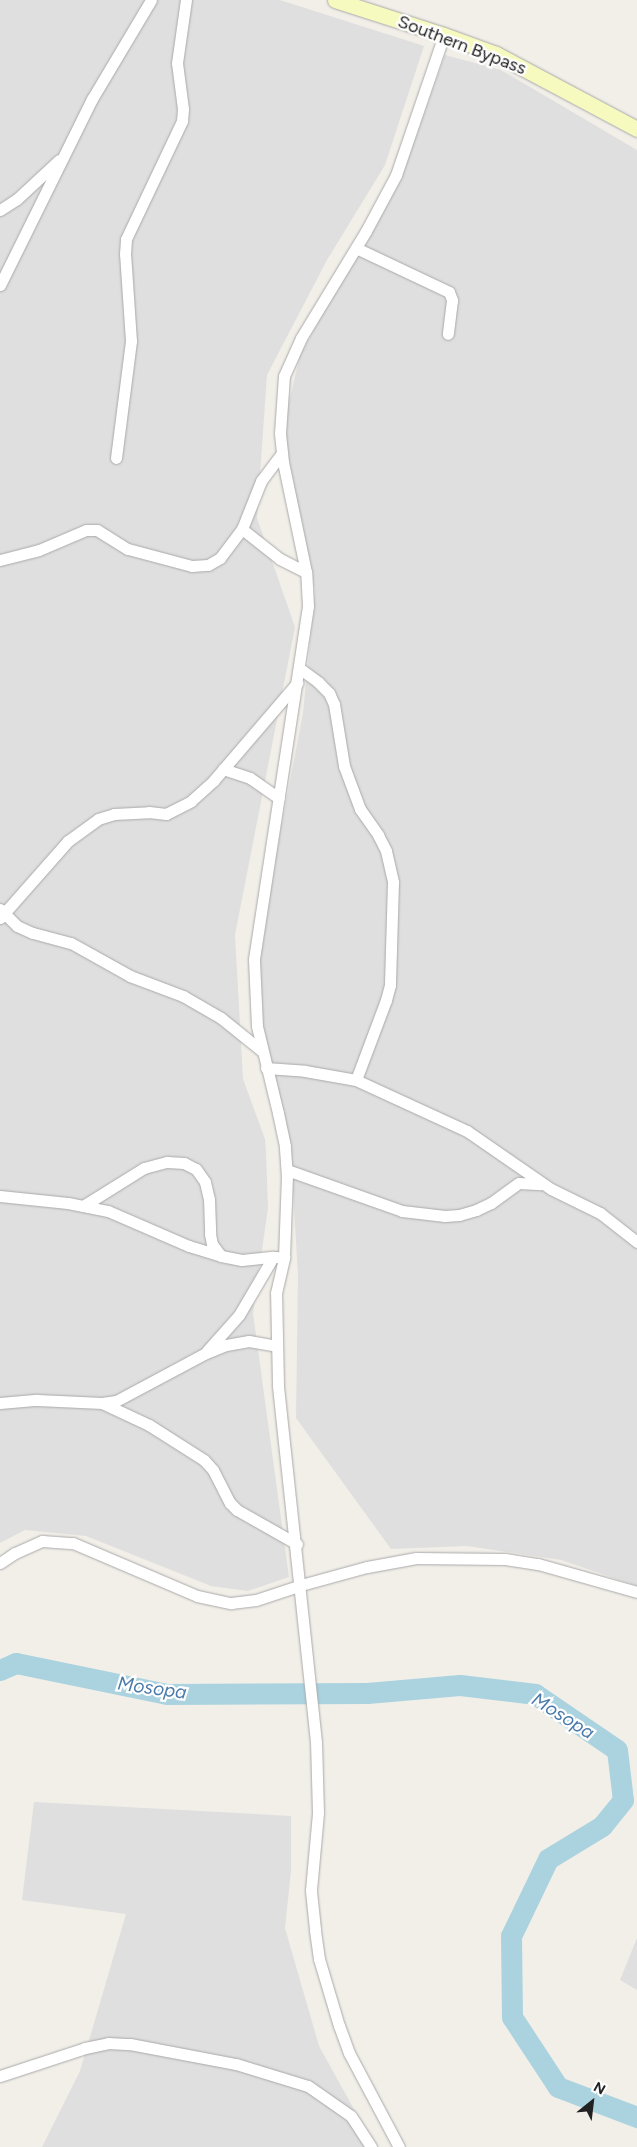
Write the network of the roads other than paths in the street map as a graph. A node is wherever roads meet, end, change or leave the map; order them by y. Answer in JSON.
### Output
{"nodes":[{"id":1,"x":150,"y":0,"type":"edge"},
{"id":2,"x":186,"y":0,"type":"edge"},
{"id":3,"x":335,"y":0,"type":"edge"},
{"id":4,"x":444,"y":35,"type":"junction"},
{"id":5,"x":637,"y":129,"type":"edge"},
{"id":6,"x":65,"y":155,"type":"junction"},
{"id":7,"x":0,"y":210,"type":"edge"},
{"id":8,"x":356,"y":248,"type":"junction"},
{"id":9,"x":0,"y":286,"type":"edge"},
{"id":10,"x":448,"y":334,"type":"dead end"},
{"id":11,"x":282,"y":453,"type":"junction"},
{"id":12,"x":116,"y":458,"type":"dead end"},
{"id":13,"x":242,"y":528,"type":"junction"},
{"id":14,"x":0,"y":560,"type":"edge"},
{"id":15,"x":306,"y":572,"type":"junction"},
{"id":16,"x":299,"y":668,"type":"junction"},
{"id":17,"x":297,"y":683,"type":"junction"},
{"id":18,"x":223,"y":769,"type":"junction"},
{"id":19,"x":279,"y":798,"type":"junction"},
{"id":20,"x":1,"y":913,"type":"edge"},
{"id":21,"x":262,"y":1051,"type":"junction"},
{"id":22,"x":266,"y":1068,"type":"junction"},
{"id":23,"x":356,"y":1080,"type":"junction"},
{"id":24,"x":287,"y":1170,"type":"junction"},
{"id":25,"x":543,"y":1184,"type":"junction"},
{"id":26,"x":0,"y":1196,"type":"edge"},
{"id":27,"x":83,"y":1206,"type":"junction"},
{"id":28,"x":637,"y":1242,"type":"edge"},
{"id":29,"x":221,"y":1256,"type":"junction"},
{"id":30,"x":279,"y":1257,"type":"junction"},
{"id":31,"x":277,"y":1346,"type":"junction"},
{"id":32,"x":204,"y":1354,"type":"junction"},
{"id":33,"x":0,"y":1403,"type":"edge"},
{"id":34,"x":102,"y":1403,"type":"junction"},
{"id":35,"x":297,"y":1544,"type":"junction"},
{"id":36,"x":0,"y":1563,"type":"edge"},
{"id":37,"x":301,"y":1585,"type":"junction"},
{"id":38,"x":637,"y":1592,"type":"edge"},
{"id":39,"x":0,"y":2076,"type":"edge"},
{"id":40,"x":371,"y":2147,"type":"edge"},
{"id":41,"x":399,"y":2147,"type":"edge"}],
"edges":[{"from":1,"to":6,"type":"street"},
{"from":2,"to":12,"type":"street"},
{"from":3,"to":4,"type":"street","name":"Southern Bypass"},
{"from":4,"to":5,"type":"street","name":"Southern Bypass"},
{"from":4,"to":8,"type":"street"},
{"from":6,"to":7,"type":"street"},
{"from":6,"to":9,"type":"street"},
{"from":8,"to":10,"type":"street"},
{"from":8,"to":11,"type":"street"},
{"from":11,"to":13,"type":"street"},
{"from":11,"to":15,"type":"street"},
{"from":13,"to":14,"type":"street"},
{"from":13,"to":15,"type":"street"},
{"from":15,"to":16,"type":"street"},
{"from":16,"to":17,"type":"street"},
{"from":16,"to":23,"type":"street"},
{"from":17,"to":18,"type":"street"},
{"from":17,"to":19,"type":"street"},
{"from":18,"to":19,"type":"street"},
{"from":18,"to":20,"type":"street"},
{"from":19,"to":21,"type":"street"},
{"from":20,"to":21,"type":"street"},
{"from":21,"to":22,"type":"street"},
{"from":22,"to":23,"type":"street"},
{"from":22,"to":24,"type":"street"},
{"from":23,"to":25,"type":"street"},
{"from":24,"to":25,"type":"street"},
{"from":24,"to":30,"type":"street"},
{"from":25,"to":28,"type":"street"},
{"from":26,"to":27,"type":"street"},
{"from":27,"to":29,"type":"street"},
{"from":27,"to":29,"type":"street"},
{"from":29,"to":30,"type":"street"},
{"from":30,"to":31,"type":"street"},
{"from":30,"to":32,"type":"street"},
{"from":31,"to":32,"type":"street"},
{"from":31,"to":35,"type":"street"},
{"from":32,"to":34,"type":"street"},
{"from":33,"to":34,"type":"street"},
{"from":34,"to":35,"type":"street"},
{"from":35,"to":37,"type":"street"},
{"from":36,"to":37,"type":"street"},
{"from":37,"to":38,"type":"street"},
{"from":37,"to":41,"type":"street"},
{"from":39,"to":40,"type":"street"}]}
